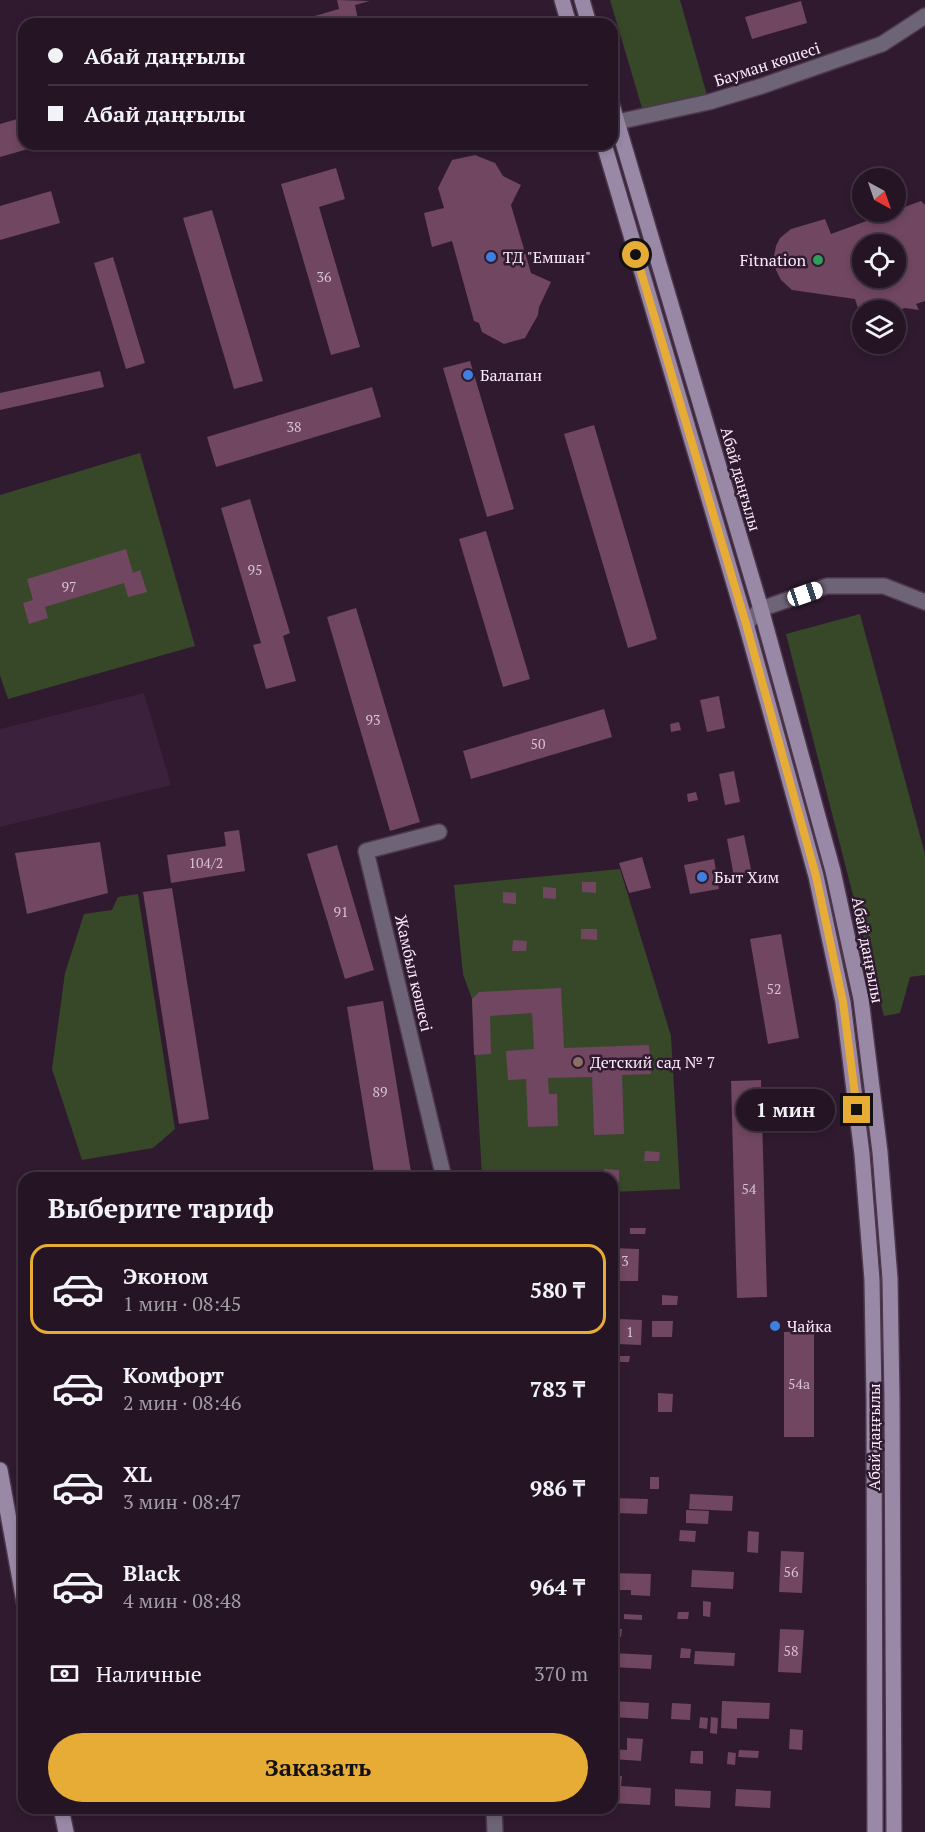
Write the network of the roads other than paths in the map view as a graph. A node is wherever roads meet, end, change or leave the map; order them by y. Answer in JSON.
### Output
{"nodes":[{"id":1,"x":562,"y":0,"type":"edge"},
{"id":2,"x":582,"y":0,"type":"edge"},
{"id":3,"x":925,"y":16,"type":"edge"},
{"id":4,"x":567,"y":18,"type":"edge"},
{"id":5,"x":587,"y":18,"type":"edge"},
{"id":6,"x":618,"y":121,"type":"edge"},
{"id":7,"x":618,"y":132,"type":"edge"},
{"id":8,"x":606,"y":150,"type":"edge"},
{"id":9,"x":925,"y":602,"type":"edge"},
{"id":10,"x":761,"y":609,"type":"junction"},
{"id":11,"x":746,"y":624,"type":"junction"},
{"id":12,"x":439,"y":832,"type":"dead end"},
{"id":13,"x":443,"y":1172,"type":"edge"},
{"id":14,"x":0,"y":1470,"type":"edge"},
{"id":15,"x":18,"y":1569,"type":"edge"},
{"id":16,"x":63,"y":1814,"type":"edge"},
{"id":17,"x":494,"y":1814,"type":"edge"},
{"id":18,"x":66,"y":1832,"type":"edge"},
{"id":19,"x":495,"y":1832,"type":"edge"},
{"id":20,"x":875,"y":1832,"type":"edge"},
{"id":21,"x":894,"y":1832,"type":"edge"}],
"edges":[{"from":1,"to":4,"type":"main road"},
{"from":2,"to":5,"type":"main road"},
{"from":3,"to":6,"type":"street","name":"Бауман көшесі"},
{"from":7,"to":10,"type":"main road","name":"Абай даңғылы"},
{"from":8,"to":11,"type":"main road","name":"Абай даңғылы"},
{"from":9,"to":10,"type":"street"},
{"from":10,"to":11,"type":"street"},
{"from":10,"to":21,"type":"main road","name":"Абай даңғылы"},
{"from":11,"to":20,"type":"main road","name":"Абай даңғылы"},
{"from":12,"to":13,"type":"street","name":"Жамбыл көшесі"},
{"from":14,"to":15,"type":"main road"},
{"from":16,"to":18,"type":"main road"},
{"from":17,"to":19,"type":"street"}]}
